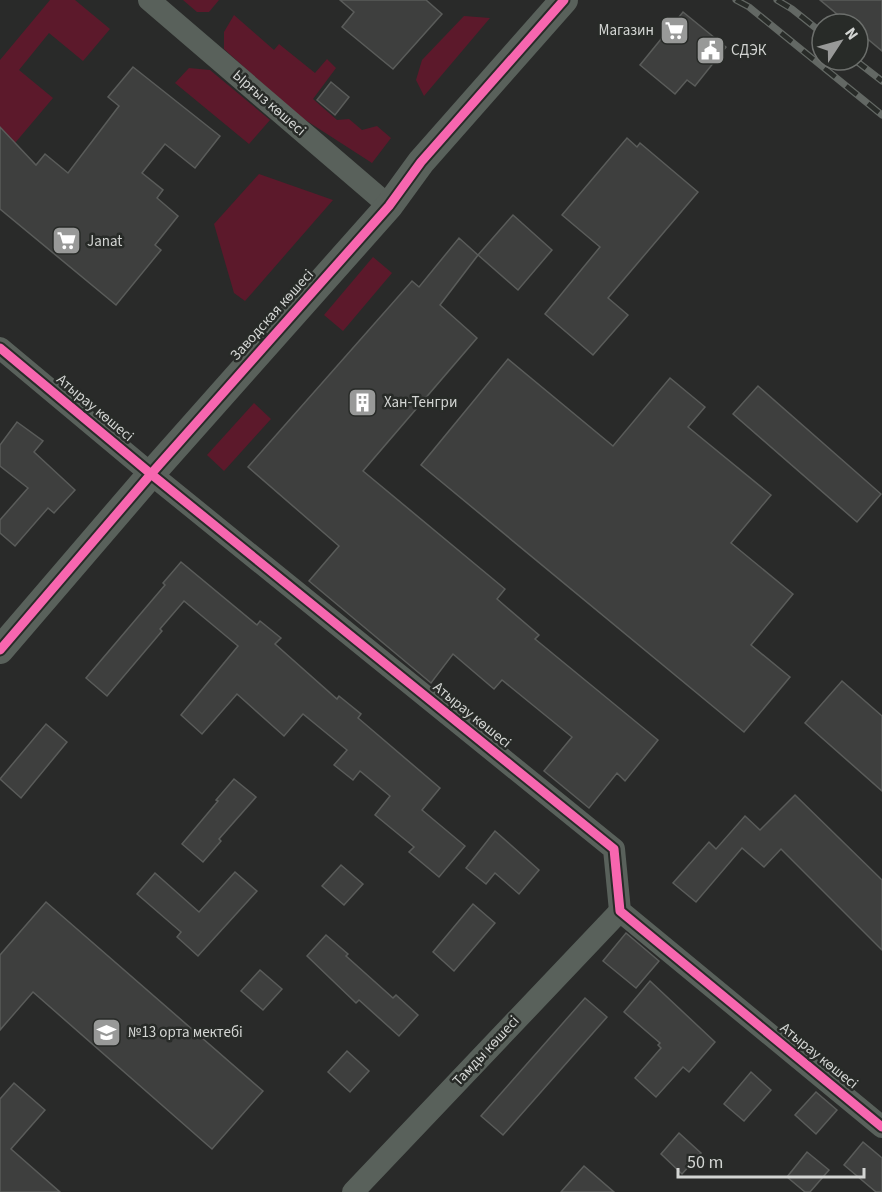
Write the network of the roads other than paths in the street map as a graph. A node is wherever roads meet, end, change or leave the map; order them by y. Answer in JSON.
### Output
{"nodes":[{"id":1,"x":149,"y":0,"type":"edge"},
{"id":2,"x":564,"y":0,"type":"edge"},
{"id":3,"x":389,"y":206,"type":"junction"},
{"id":4,"x":0,"y":348,"type":"edge"},
{"id":5,"x":151,"y":474,"type":"junction"},
{"id":6,"x":0,"y":650,"type":"edge"},
{"id":7,"x":620,"y":911,"type":"junction"},
{"id":8,"x":882,"y":1127,"type":"edge"},
{"id":9,"x":354,"y":1192,"type":"edge"}],
"edges":[{"from":1,"to":3,"type":"street","name":"Ырғыз көшесі"},
{"from":2,"to":3,"type":"street","name":"Заводская көшесі"},
{"from":3,"to":5,"type":"street","name":"Заводская көшесі"},
{"from":4,"to":5,"type":"street","name":"Атырау көшесі"},
{"from":5,"to":6,"type":"street","name":"Заводская көшесі"},
{"from":5,"to":7,"type":"street","name":"Атырау көшесі"},
{"from":7,"to":8,"type":"street","name":"Атырау көшесі"},
{"from":7,"to":9,"type":"street","name":"Тамды көшесі"}]}
